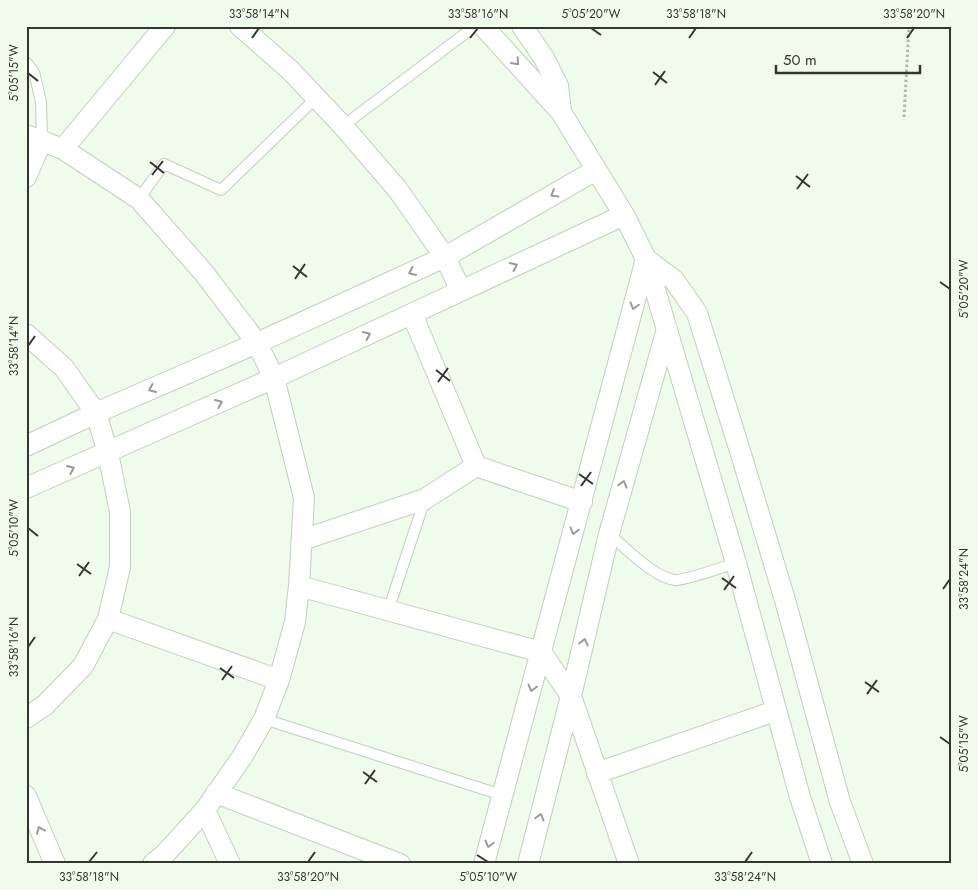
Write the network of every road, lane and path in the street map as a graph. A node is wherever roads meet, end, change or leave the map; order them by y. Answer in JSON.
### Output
{"nodes":[{"id":1,"x":165,"y":26,"type":"edge"},
{"id":2,"x":240,"y":26,"type":"edge"},
{"id":3,"x":475,"y":26,"type":"edge"},
{"id":4,"x":483,"y":26,"type":"edge"},
{"id":5,"x":522,"y":26,"type":"edge"},
{"id":6,"x":908,"y":26,"type":"edge"},
{"id":7,"x":26,"y":62,"type":"edge"},
{"id":8,"x":316,"y":98,"type":"junction"},
{"id":9,"x":561,"y":112,"type":"junction"},
{"id":10,"x":904,"y":117,"type":"dead end"},
{"id":11,"x":343,"y":126,"type":"junction"},
{"id":12,"x":34,"y":138,"type":"edge"},
{"id":13,"x":63,"y":149,"type":"junction"},
{"id":14,"x":596,"y":170,"type":"junction"},
{"id":15,"x":26,"y":177,"type":"edge"},
{"id":16,"x":139,"y":199,"type":"junction"},
{"id":17,"x":624,"y":215,"type":"junction"},
{"id":18,"x":445,"y":257,"type":"junction"},
{"id":19,"x":646,"y":259,"type":"junction"},
{"id":20,"x":461,"y":291,"type":"junction"},
{"id":21,"x":412,"y":314,"type":"junction"},
{"id":22,"x":667,"y":328,"type":"junction"},
{"id":23,"x":26,"y":334,"type":"edge"},
{"id":24,"x":257,"y":343,"type":"junction"},
{"id":25,"x":274,"y":378,"type":"junction"},
{"id":26,"x":96,"y":413,"type":"junction"},
{"id":27,"x":26,"y":446,"type":"edge"},
{"id":28,"x":108,"y":453,"type":"junction"},
{"id":29,"x":476,"y":466,"type":"junction"},
{"id":30,"x":26,"y":488,"type":"edge"},
{"id":31,"x":425,"y":499,"type":"junction"},
{"id":32,"x":582,"y":502,"type":"junction"},
{"id":33,"x":609,"y":534,"type":"junction"},
{"id":34,"x":302,"y":540,"type":"junction"},
{"id":35,"x":736,"y":563,"type":"junction"},
{"id":36,"x":299,"y":586,"type":"junction"},
{"id":37,"x":388,"y":610,"type":"junction"},
{"id":38,"x":108,"y":619,"type":"junction"},
{"id":39,"x":541,"y":652,"type":"junction"},
{"id":40,"x":279,"y":680,"type":"junction"},
{"id":41,"x":572,"y":696,"type":"junction"},
{"id":42,"x":775,"y":711,"type":"junction"},
{"id":43,"x":26,"y":718,"type":"edge"},
{"id":44,"x":264,"y":719,"type":"junction"},
{"id":45,"x":597,"y":773,"type":"junction"},
{"id":46,"x":216,"y":793,"type":"junction"},
{"id":47,"x":502,"y":795,"type":"junction"},
{"id":48,"x":26,"y":796,"type":"edge"},
{"id":49,"x":205,"y":810,"type":"junction"},
{"id":50,"x":55,"y":864,"type":"edge"},
{"id":51,"x":153,"y":864,"type":"edge"},
{"id":52,"x":230,"y":864,"type":"edge"},
{"id":53,"x":400,"y":864,"type":"edge"},
{"id":54,"x":484,"y":864,"type":"edge"},
{"id":55,"x":528,"y":864,"type":"edge"},
{"id":56,"x":629,"y":864,"type":"edge"},
{"id":57,"x":822,"y":864,"type":"edge"},
{"id":58,"x":863,"y":864,"type":"edge"}],
"edges":[{"from":1,"to":13,"type":"street"},
{"from":2,"to":8,"type":"street"},
{"from":3,"to":11,"type":"lane"},
{"from":4,"to":9,"type":"street","one_way":true},
{"from":5,"to":9,"type":"street"},
{"from":6,"to":10,"type":"path"},
{"from":7,"to":12,"type":"lane"},
{"from":8,"to":11,"type":"street"},
{"from":8,"to":16,"type":"lane"},
{"from":9,"to":14,"type":"street"},
{"from":11,"to":18,"type":"street"},
{"from":12,"to":13,"type":"street"},
{"from":12,"to":15,"type":"street"},
{"from":13,"to":16,"type":"street"},
{"from":14,"to":17,"type":"street"},
{"from":14,"to":18,"type":"street","one_way":true},
{"from":16,"to":24,"type":"street"},
{"from":17,"to":19,"type":"street"},
{"from":20,"to":17,"type":"street","one_way":true},
{"from":18,"to":20,"type":"street"},
{"from":18,"to":24,"type":"street","one_way":true},
{"from":19,"to":22,"type":"street"},
{"from":19,"to":32,"type":"street","one_way":true},
{"from":19,"to":58,"type":"street"},
{"from":20,"to":21,"type":"street"},
{"from":25,"to":21,"type":"street","one_way":true},
{"from":21,"to":29,"type":"street"},
{"from":33,"to":22,"type":"street","one_way":true},
{"from":22,"to":35,"type":"street"},
{"from":23,"to":26,"type":"street"},
{"from":24,"to":25,"type":"street"},
{"from":24,"to":26,"type":"street","one_way":true},
{"from":28,"to":25,"type":"street","one_way":true},
{"from":25,"to":34,"type":"street"},
{"from":26,"to":27,"type":"street"},
{"from":26,"to":28,"type":"street"},
{"from":30,"to":28,"type":"street","one_way":true},
{"from":28,"to":38,"type":"street"},
{"from":29,"to":31,"type":"street"},
{"from":29,"to":32,"type":"street"},
{"from":31,"to":34,"type":"street"},
{"from":31,"to":37,"type":"lane"},
{"from":32,"to":39,"type":"street","one_way":true},
{"from":33,"to":35,"type":"lane"},
{"from":41,"to":33,"type":"street","one_way":true},
{"from":34,"to":36,"type":"street"},
{"from":35,"to":42,"type":"street"},
{"from":36,"to":37,"type":"street"},
{"from":36,"to":40,"type":"street"},
{"from":37,"to":39,"type":"street"},
{"from":38,"to":40,"type":"street"},
{"from":38,"to":43,"type":"street"},
{"from":39,"to":41,"type":"street"},
{"from":39,"to":47,"type":"street","one_way":true},
{"from":40,"to":44,"type":"street"},
{"from":41,"to":45,"type":"street"},
{"from":55,"to":41,"type":"street","one_way":true},
{"from":42,"to":45,"type":"street"},
{"from":42,"to":57,"type":"street"},
{"from":44,"to":46,"type":"street"},
{"from":44,"to":47,"type":"lane"},
{"from":45,"to":56,"type":"street"},
{"from":46,"to":49,"type":"street"},
{"from":46,"to":53,"type":"street"},
{"from":47,"to":54,"type":"street","one_way":true},
{"from":50,"to":48,"type":"street","one_way":true},
{"from":49,"to":51,"type":"street"},
{"from":49,"to":52,"type":"street"}]}
